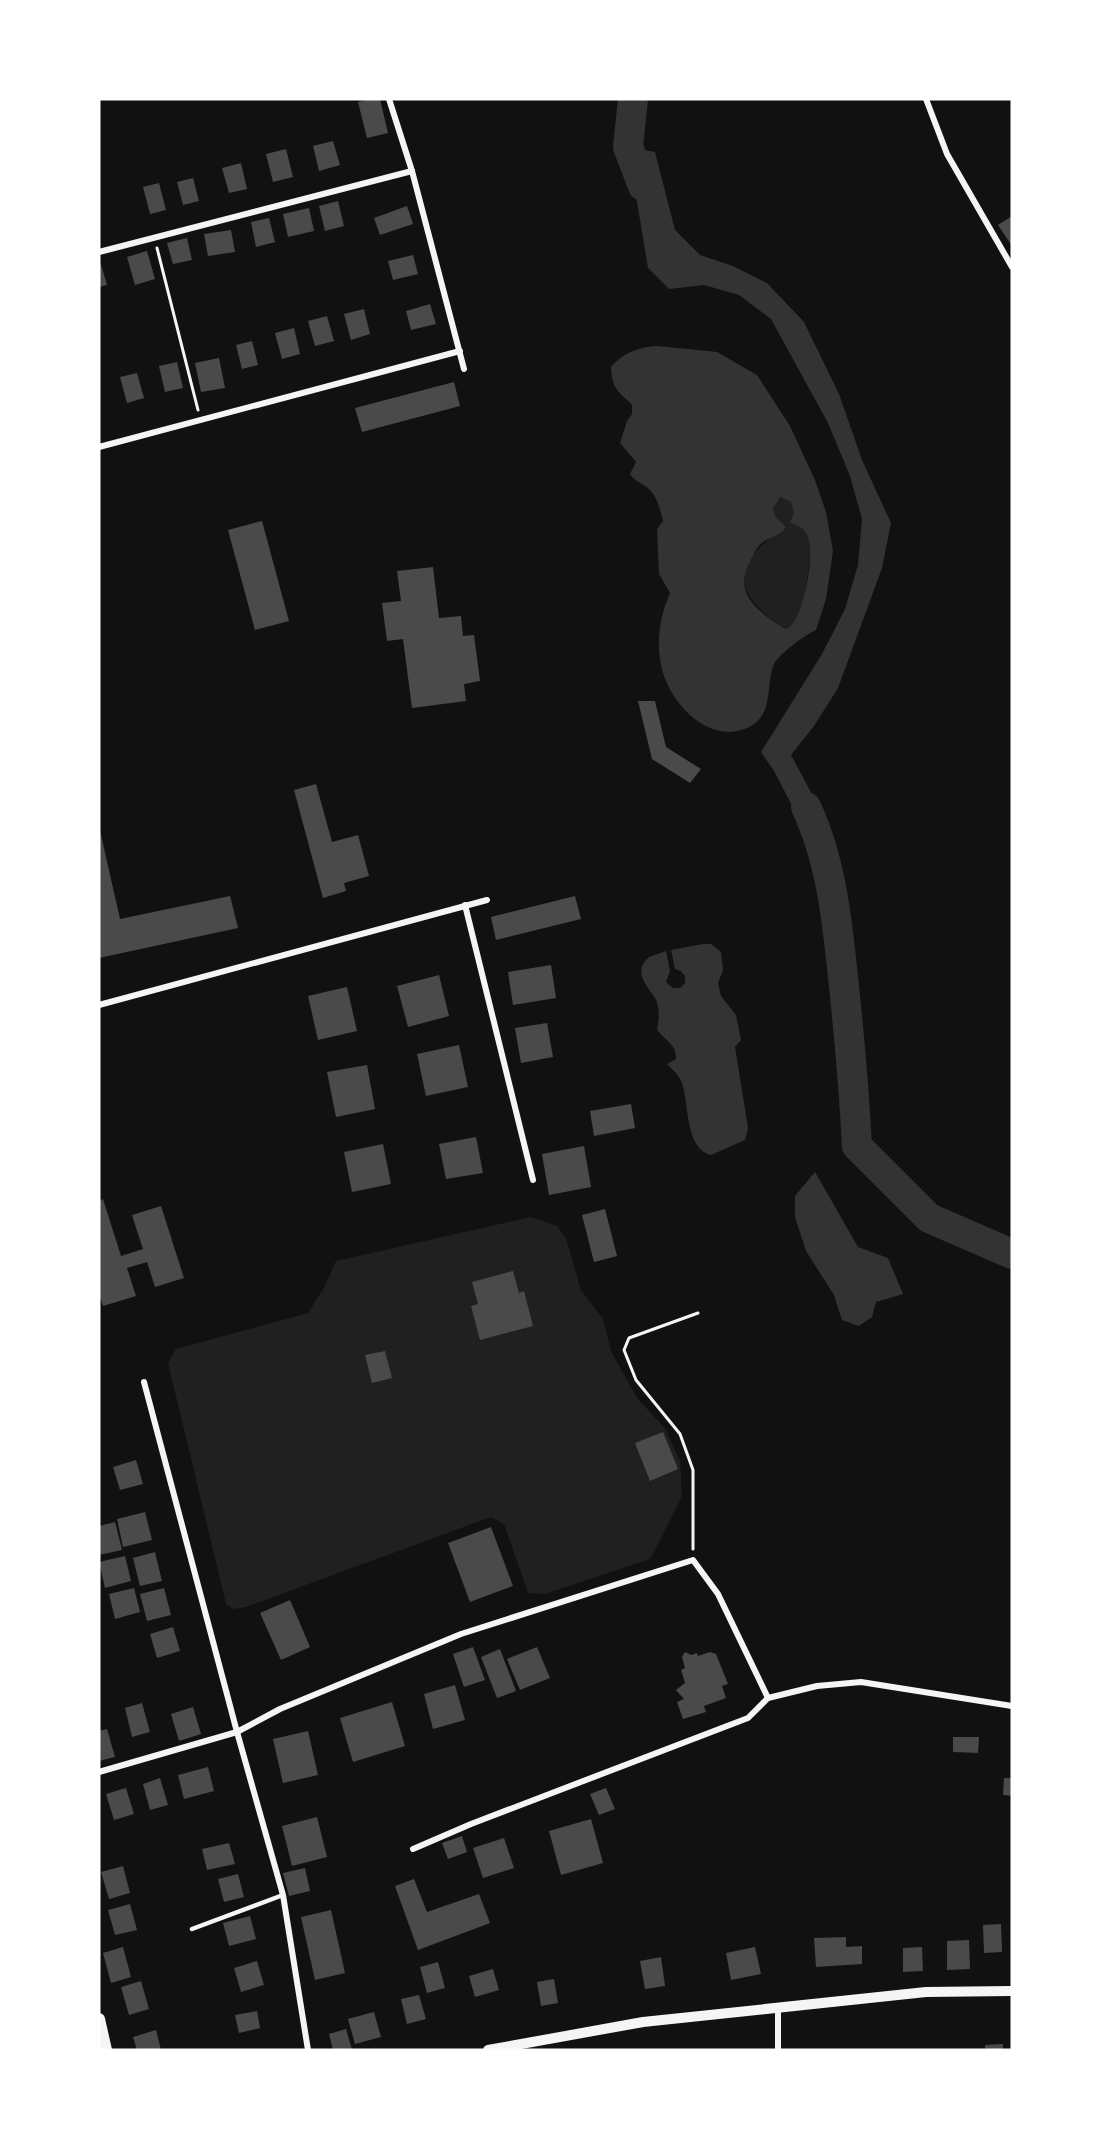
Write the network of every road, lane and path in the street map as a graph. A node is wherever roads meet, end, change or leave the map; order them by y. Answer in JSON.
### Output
{"nodes":[{"id":1,"x":389,"y":99,"type":"edge"},
{"id":2,"x":926,"y":99,"type":"edge"},
{"id":3,"x":412,"y":171,"type":"junction"},
{"id":4,"x":155,"y":238,"type":"junction"},
{"id":5,"x":99,"y":252,"type":"edge"},
{"id":6,"x":1012,"y":267,"type":"edge"},
{"id":7,"x":460,"y":351,"type":"junction"},
{"id":8,"x":464,"y":369,"type":"dead end"},
{"id":9,"x":200,"y":421,"type":"junction"},
{"id":10,"x":99,"y":447,"type":"edge"},
{"id":11,"x":487,"y":900,"type":"dead end"},
{"id":12,"x":465,"y":905,"type":"junction"},
{"id":13,"x":99,"y":1005,"type":"edge"},
{"id":14,"x":533,"y":1180,"type":"dead end"},
{"id":15,"x":698,"y":1312,"type":"dead end"},
{"id":16,"x":144,"y":1382,"type":"dead end"},
{"id":17,"x":693,"y":1560,"type":"junction"},
{"id":18,"x":768,"y":1698,"type":"junction"},
{"id":19,"x":1012,"y":1706,"type":"edge"},
{"id":20,"x":237,"y":1732,"type":"junction"},
{"id":21,"x":99,"y":1772,"type":"edge"},
{"id":22,"x":413,"y":1849,"type":"dead end"},
{"id":23,"x":283,"y":1895,"type":"junction"},
{"id":24,"x":192,"y":1929,"type":"dead end"},
{"id":25,"x":1012,"y":1990,"type":"edge"},
{"id":26,"x":778,"y":2007,"type":"junction"},
{"id":27,"x":99,"y":2019,"type":"edge"},
{"id":28,"x":508,"y":2047,"type":"edge"},
{"id":29,"x":106,"y":2050,"type":"edge"},
{"id":30,"x":308,"y":2050,"type":"edge"},
{"id":31,"x":488,"y":2050,"type":"edge"},
{"id":32,"x":778,"y":2050,"type":"edge"}],
"edges":[{"from":1,"to":3,"type":"street"},
{"from":2,"to":6,"type":"street"},
{"from":3,"to":4,"type":"street"},
{"from":3,"to":7,"type":"street"},
{"from":4,"to":5,"type":"street"},
{"from":4,"to":9,"type":"path"},
{"from":7,"to":8,"type":"street"},
{"from":7,"to":9,"type":"street"},
{"from":9,"to":10,"type":"street"},
{"from":11,"to":12,"type":"street"},
{"from":12,"to":13,"type":"street"},
{"from":12,"to":14,"type":"street"},
{"from":15,"to":17,"type":"path"},
{"from":16,"to":20,"type":"street"},
{"from":17,"to":18,"type":"street"},
{"from":17,"to":20,"type":"street"},
{"from":18,"to":19,"type":"street"},
{"from":18,"to":22,"type":"street"},
{"from":20,"to":21,"type":"street"},
{"from":20,"to":23,"type":"street"},
{"from":23,"to":24,"type":"lane"},
{"from":23,"to":30,"type":"street"},
{"from":25,"to":26,"type":"street"},
{"from":26,"to":28,"type":"street"},
{"from":26,"to":32,"type":"street"},
{"from":27,"to":29,"type":"main road"},
{"from":28,"to":31,"type":"street"}]}
